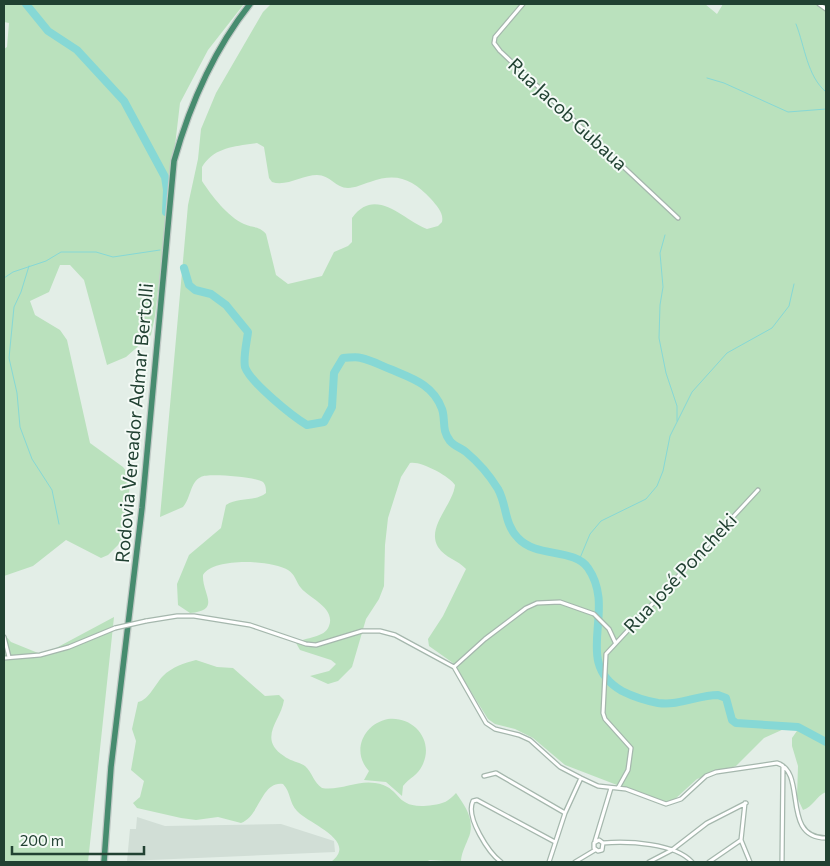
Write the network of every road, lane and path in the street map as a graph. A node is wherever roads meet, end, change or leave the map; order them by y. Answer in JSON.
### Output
{"nodes":[{"id":1,"x":250,"y":4,"type":"edge"},
{"id":2,"x":523,"y":4,"type":"edge"},
{"id":3,"x":819,"y":4,"type":"edge"},
{"id":4,"x":826,"y":9,"type":"edge"},
{"id":5,"x":678,"y":218,"type":"dead end"},
{"id":6,"x":758,"y":490,"type":"dead end"},
{"id":7,"x":4,"y":637,"type":"edge"},
{"id":8,"x":615,"y":642,"type":"junction"},
{"id":9,"x":9,"y":657,"type":"junction"},
{"id":10,"x":4,"y":658,"type":"edge"},
{"id":11,"x":454,"y":667,"type":"junction"},
{"id":12,"x":783,"y":765,"type":"junction"},
{"id":13,"x":484,"y":776,"type":"dead end"},
{"id":14,"x":581,"y":778,"type":"junction"},
{"id":15,"x":611,"y":788,"type":"junction"},
{"id":16,"x":618,"y":788,"type":"junction"},
{"id":17,"x":565,"y":813,"type":"junction"},
{"id":18,"x":826,"y":838,"type":"edge"},
{"id":19,"x":741,"y":840,"type":"junction"},
{"id":20,"x":595,"y":841,"type":"junction"},
{"id":21,"x":556,"y":842,"type":"junction"},
{"id":22,"x":603,"y":843,"type":"junction"},
{"id":23,"x":595,"y":850,"type":"junction"},
{"id":24,"x":672,"y":850,"type":"junction"},
{"id":25,"x":104,"y":862,"type":"edge"},
{"id":26,"x":501,"y":862,"type":"edge"},
{"id":27,"x":549,"y":862,"type":"edge"},
{"id":28,"x":575,"y":862,"type":"edge"},
{"id":29,"x":649,"y":862,"type":"edge"},
{"id":30,"x":692,"y":862,"type":"edge"},
{"id":31,"x":709,"y":862,"type":"edge"},
{"id":32,"x":750,"y":862,"type":"edge"},
{"id":33,"x":782,"y":862,"type":"edge"}],
"edges":[{"from":1,"to":25,"type":"highway","name":"Rodovia Vereador Admar Bertolli"},
{"from":2,"to":5,"type":"street","name":"Rua Jacob Gubaua"},
{"from":3,"to":4,"type":"street"},
{"from":6,"to":8,"type":"street","name":"Rua José Poncheki"},
{"from":7,"to":9,"type":"street"},
{"from":8,"to":11,"type":"street","name":"Rua José Poncheki"},
{"from":8,"to":16,"type":"street"},
{"from":9,"to":10,"type":"street"},
{"from":9,"to":11,"type":"street","bridge":true},
{"from":11,"to":14,"type":"street"},
{"from":12,"to":16,"type":"street"},
{"from":12,"to":18,"type":"street"},
{"from":12,"to":33,"type":"street"},
{"from":13,"to":17,"type":"street"},
{"from":14,"to":15,"type":"street"},
{"from":14,"to":17,"type":"street"},
{"from":15,"to":16,"type":"street"},
{"from":15,"to":20,"type":"street"},
{"from":17,"to":21,"type":"street"},
{"from":19,"to":24,"type":"street"},
{"from":19,"to":31,"type":"street"},
{"from":19,"to":32,"type":"street"},
{"from":20,"to":22,"type":"street"},
{"from":20,"to":23,"type":"street"},
{"from":21,"to":26,"type":"street"},
{"from":21,"to":27,"type":"street"},
{"from":22,"to":23,"type":"street"},
{"from":22,"to":24,"type":"street"},
{"from":23,"to":28,"type":"street"},
{"from":24,"to":29,"type":"street"},
{"from":24,"to":30,"type":"street"}]}
